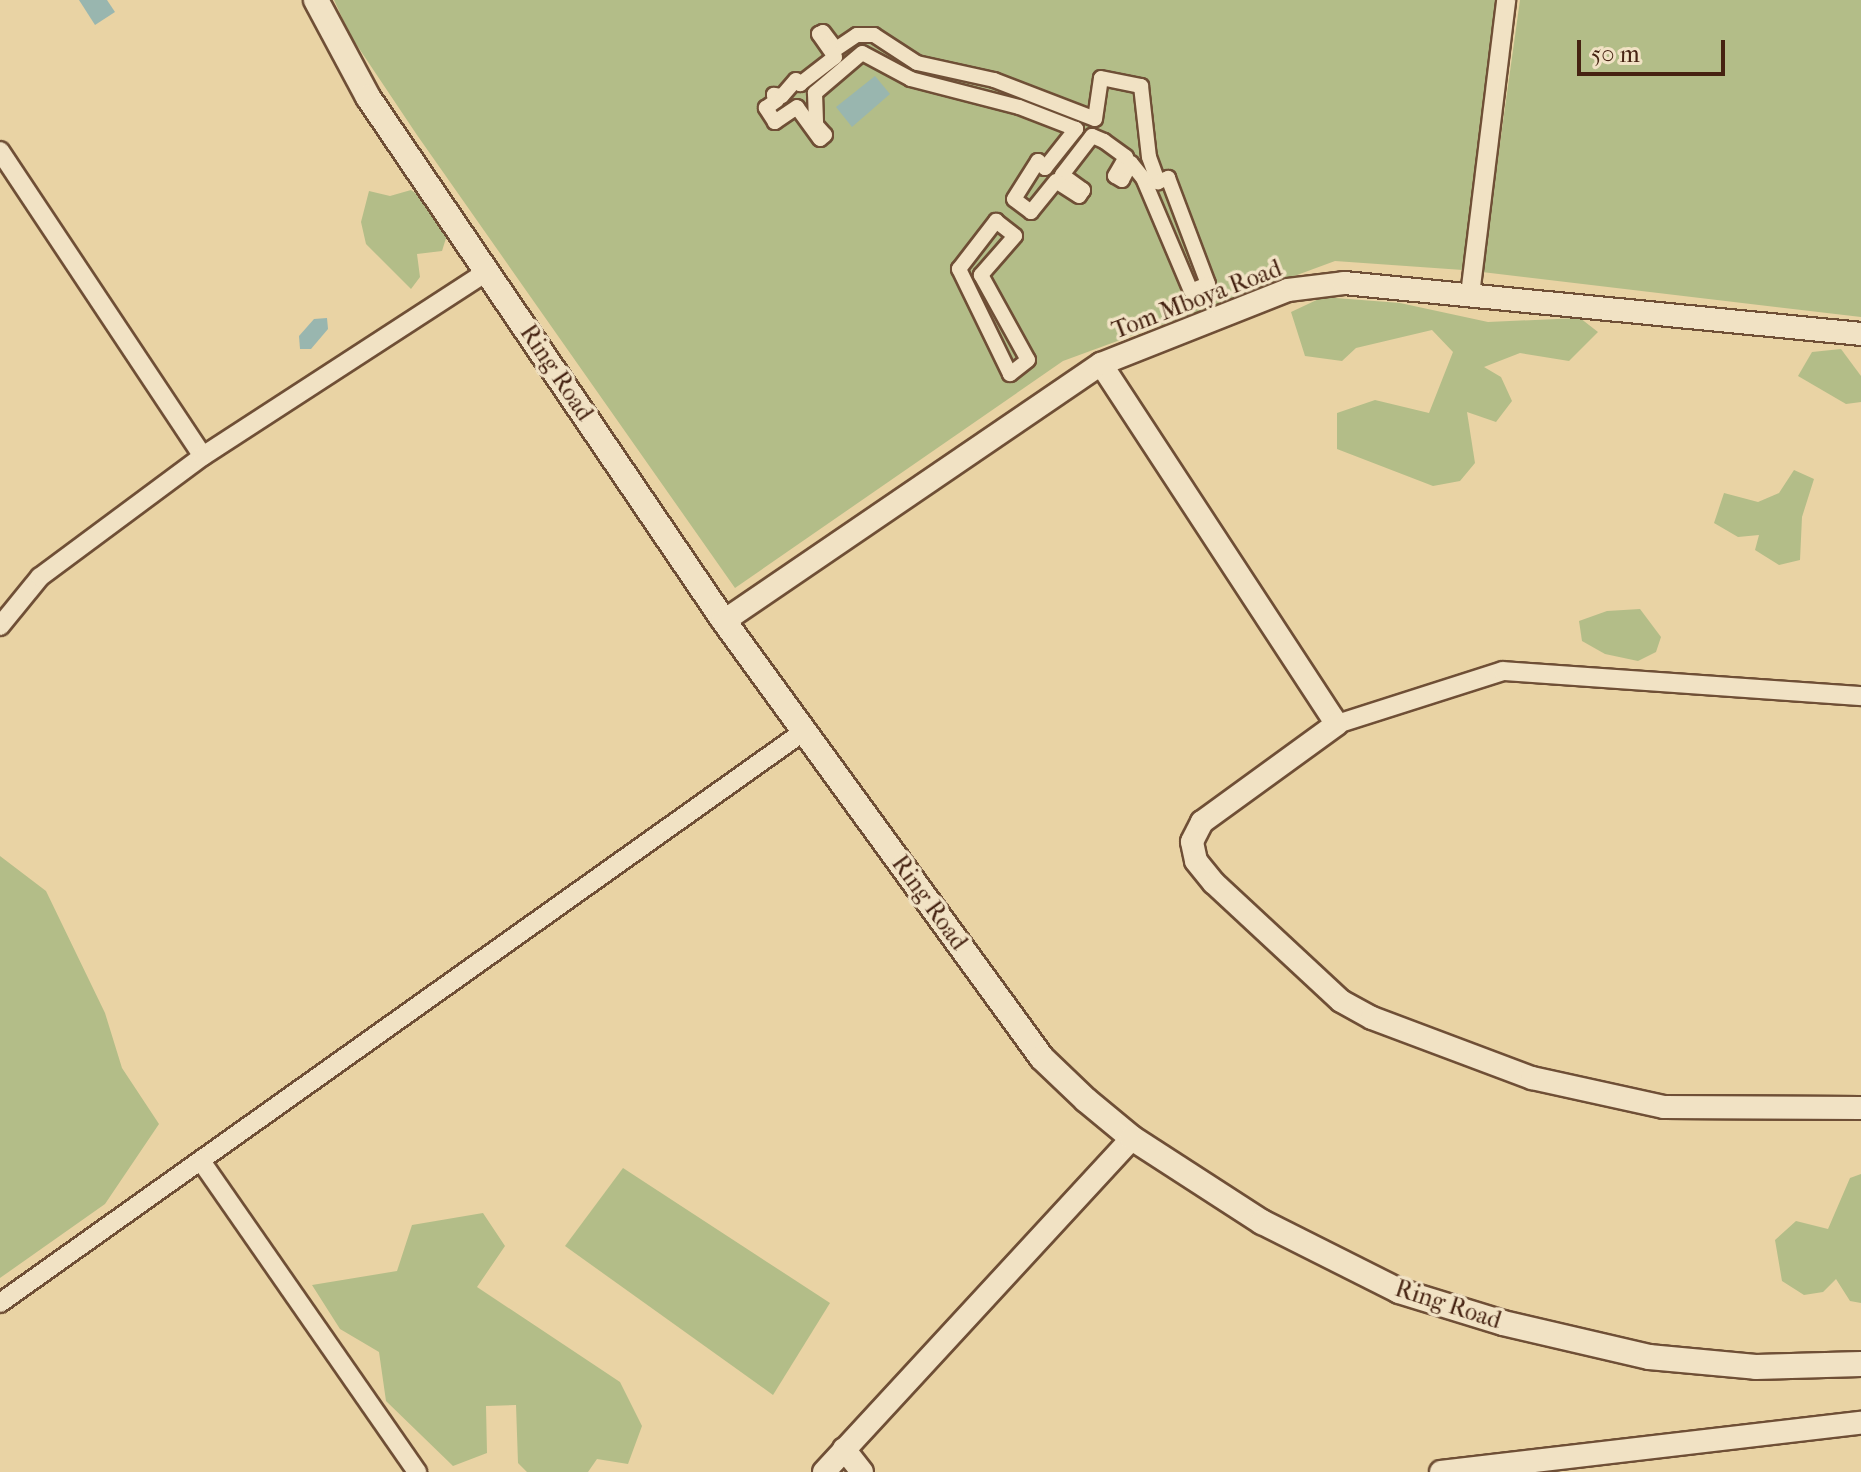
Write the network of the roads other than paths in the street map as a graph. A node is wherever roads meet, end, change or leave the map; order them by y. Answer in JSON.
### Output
{"nodes":[{"id":1,"x":316,"y":0,"type":"edge"},
{"id":2,"x":1506,"y":0,"type":"edge"},
{"id":3,"x":796,"y":107,"type":"joint"},
{"id":4,"x":0,"y":151,"type":"edge"},
{"id":5,"x":996,"y":221,"type":"joint"},
{"id":6,"x":488,"y":271,"type":"junction"},
{"id":7,"x":1470,"y":295,"type":"junction"},
{"id":8,"x":1861,"y":334,"type":"edge"},
{"id":9,"x":1101,"y":364,"type":"junction"},
{"id":10,"x":203,"y":456,"type":"junction"},
{"id":11,"x":724,"y":621,"type":"junction"},
{"id":12,"x":0,"y":626,"type":"edge"},
{"id":13,"x":1861,"y":696,"type":"edge"},
{"id":14,"x":1337,"y":724,"type":"junction"},
{"id":15,"x":803,"y":732,"type":"junction"},
{"id":16,"x":1861,"y":1108,"type":"edge"},
{"id":17,"x":1132,"y":1138,"type":"junction"},
{"id":18,"x":201,"y":1161,"type":"junction"},
{"id":19,"x":0,"y":1303,"type":"edge"},
{"id":20,"x":1861,"y":1364,"type":"edge"},
{"id":21,"x":1861,"y":1423,"type":"edge"},
{"id":22,"x":844,"y":1449,"type":"junction"},
{"id":23,"x":417,"y":1472,"type":"edge"},
{"id":24,"x":824,"y":1472,"type":"edge"},
{"id":25,"x":862,"y":1472,"type":"edge"},
{"id":26,"x":1441,"y":1472,"type":"edge"}],
"edges":[{"from":1,"to":6,"type":"main road","name":"Ring Road"},
{"from":2,"to":7,"type":"street"},
{"from":3,"to":3,"type":"street"},
{"from":4,"to":10,"type":"street"},
{"from":5,"to":5,"type":"street"},
{"from":6,"to":10,"type":"street"},
{"from":6,"to":11,"type":"main road","name":"Ring Road"},
{"from":7,"to":8,"type":"street","name":"Tom Mboya Road"},
{"from":7,"to":9,"type":"street","name":"Tom Mboya Road"},
{"from":9,"to":11,"type":"street","name":"Tom Mboya Road"},
{"from":9,"to":14,"type":"street"},
{"from":10,"to":12,"type":"street"},
{"from":11,"to":15,"type":"main road","name":"Ring Road"},
{"from":13,"to":14,"type":"street"},
{"from":14,"to":16,"type":"street"},
{"from":15,"to":17,"type":"main road","name":"Ring Road"},
{"from":15,"to":18,"type":"street"},
{"from":17,"to":20,"type":"main road","name":"Ring Road"},
{"from":17,"to":22,"type":"street"},
{"from":18,"to":19,"type":"street"},
{"from":18,"to":23,"type":"street"},
{"from":21,"to":26,"type":"street"},
{"from":22,"to":24,"type":"street"},
{"from":22,"to":25,"type":"street"}]}
